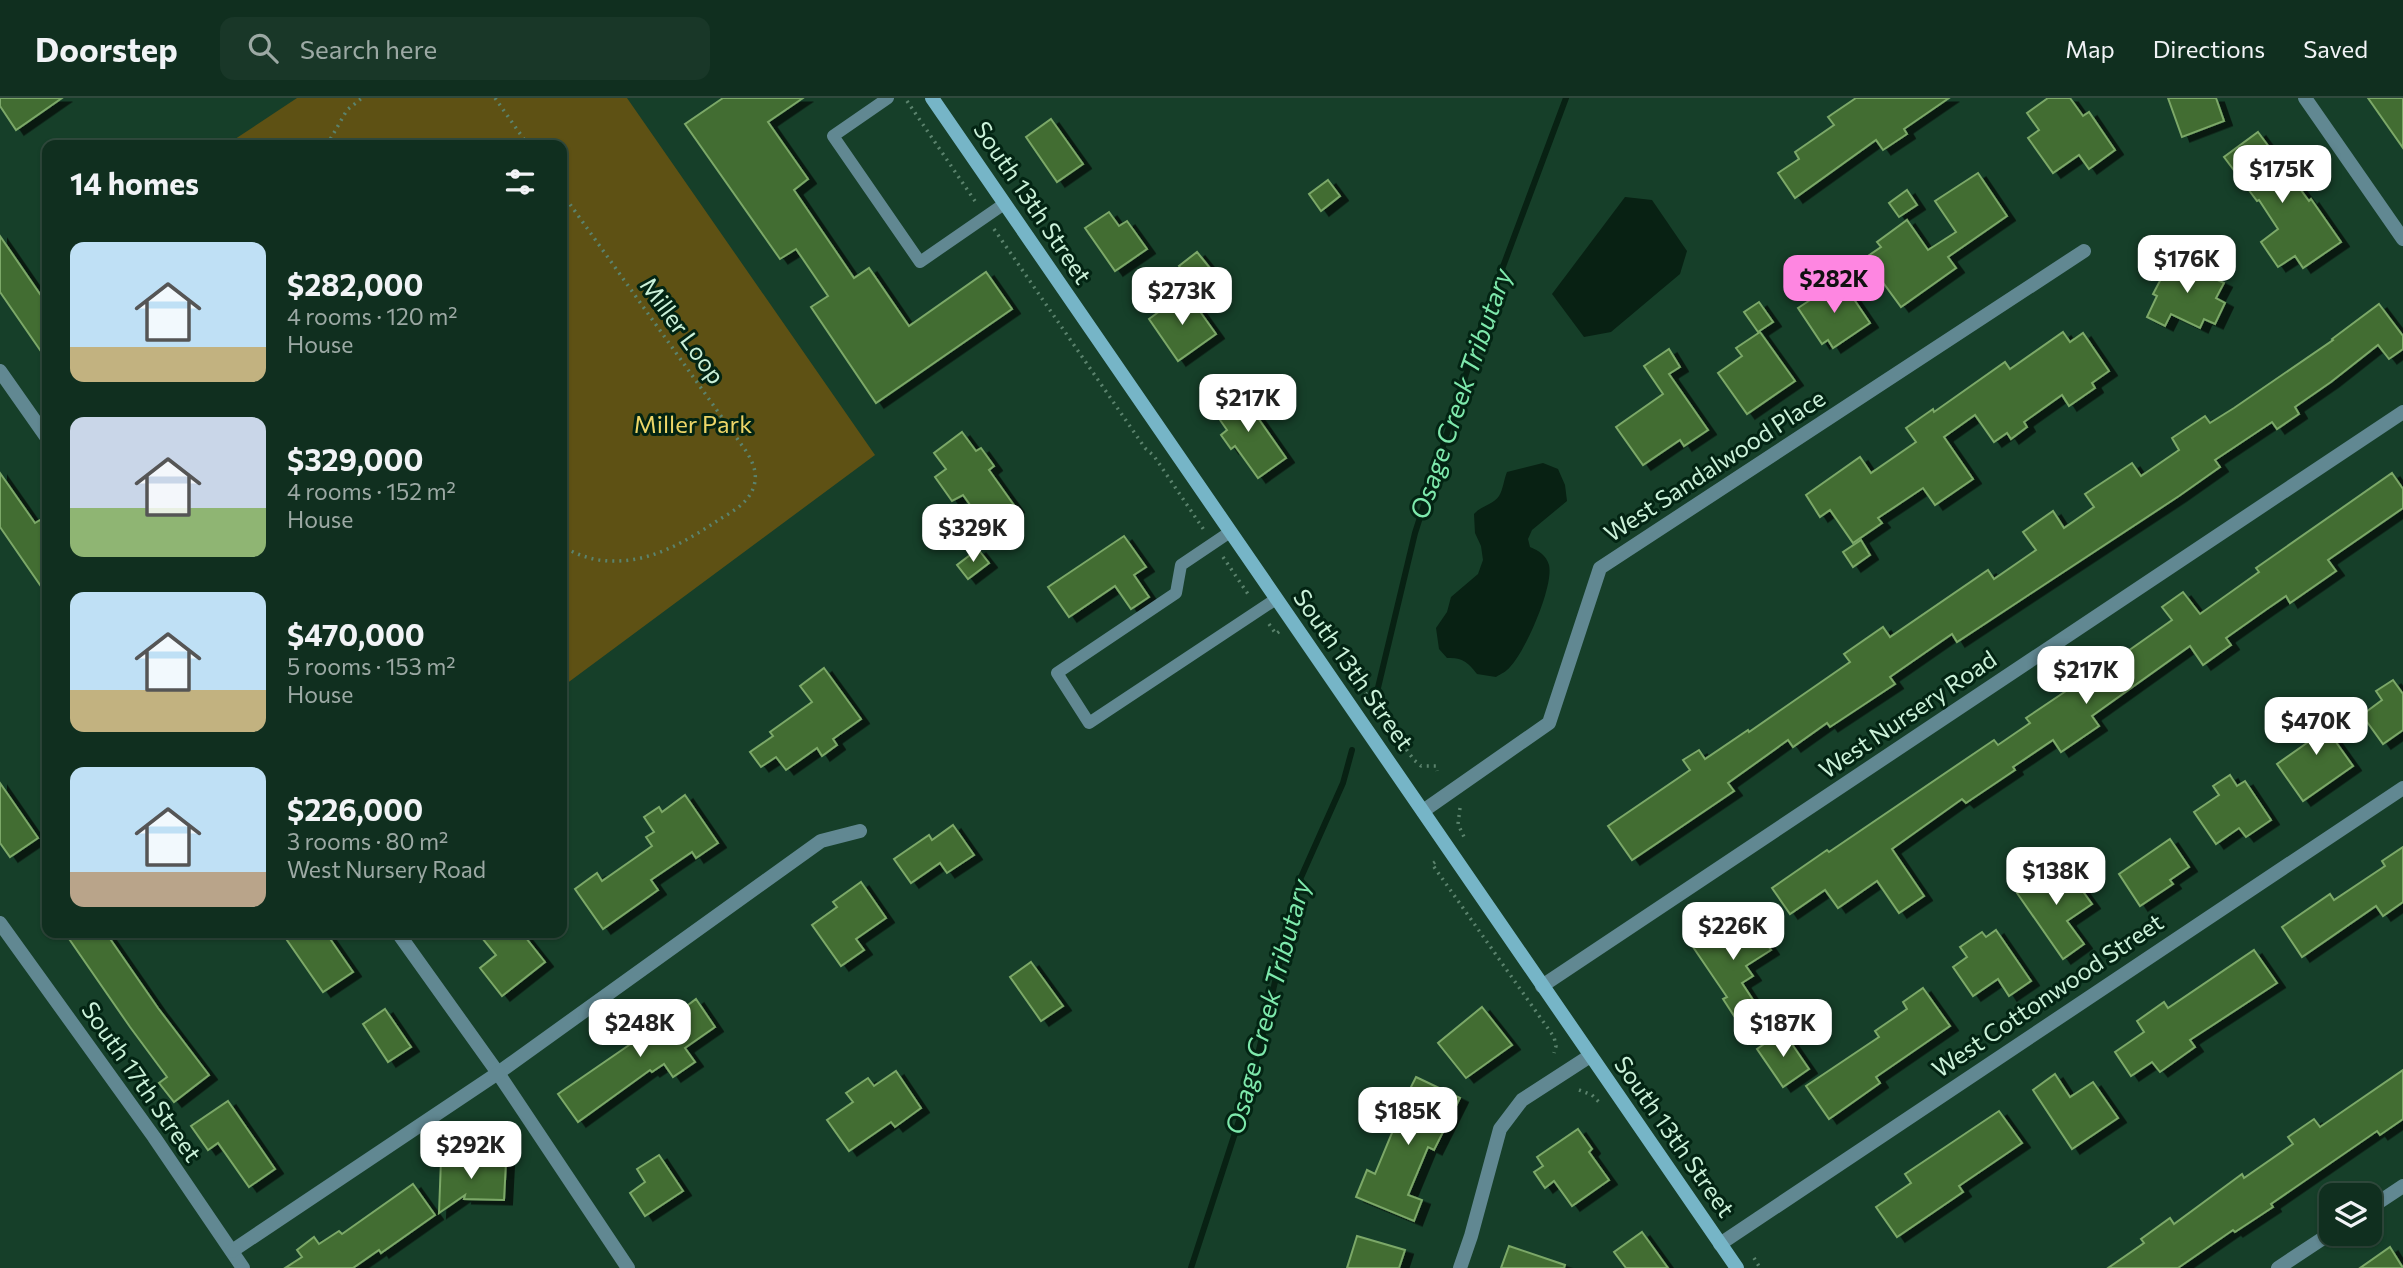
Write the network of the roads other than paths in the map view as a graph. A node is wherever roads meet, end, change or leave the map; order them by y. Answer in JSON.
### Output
{"nodes":[{"id":1,"x":888,"y":98,"type":"edge"},
{"id":2,"x":932,"y":98,"type":"edge"},
{"id":3,"x":2305,"y":98,"type":"edge"},
{"id":4,"x":1004,"y":204,"type":"junction"},
{"id":5,"x":2403,"y":239,"type":"edge"},
{"id":6,"x":2084,"y":251,"type":"dead end"},
{"id":7,"x":0,"y":371,"type":"edge"},
{"id":8,"x":2403,"y":412,"type":"edge"},
{"id":9,"x":42,"y":431,"type":"edge"},
{"id":10,"x":1230,"y":532,"type":"junction"},
{"id":11,"x":1276,"y":599,"type":"junction"},
{"id":12,"x":2403,"y":788,"type":"edge"},
{"id":13,"x":1423,"y":811,"type":"junction"},
{"id":14,"x":860,"y":831,"type":"dead end"},
{"id":15,"x":0,"y":923,"type":"edge"},
{"id":16,"x":402,"y":938,"type":"edge"},
{"id":17,"x":1542,"y":985,"type":"junction"},
{"id":18,"x":1590,"y":1056,"type":"junction"},
{"id":19,"x":498,"y":1073,"type":"junction"},
{"id":20,"x":2403,"y":1186,"type":"edge"},
{"id":21,"x":2382,"y":1200,"type":"edge"},
{"id":22,"x":2319,"y":1241,"type":"edge"},
{"id":23,"x":1720,"y":1244,"type":"junction"},
{"id":24,"x":232,"y":1251,"type":"junction"},
{"id":25,"x":243,"y":1268,"type":"edge"},
{"id":26,"x":628,"y":1268,"type":"edge"},
{"id":27,"x":1460,"y":1268,"type":"edge"},
{"id":28,"x":1737,"y":1268,"type":"edge"},
{"id":29,"x":2278,"y":1268,"type":"edge"}],
"edges":[{"from":1,"to":4,"type":"lane"},
{"from":2,"to":4,"type":"street","name":"South 13th Street"},
{"from":3,"to":5,"type":"street"},
{"from":4,"to":10,"type":"street","name":"South 13th Street"},
{"from":6,"to":13,"type":"street","name":"West Sandalwood Place"},
{"from":7,"to":9,"type":"street"},
{"from":8,"to":17,"type":"street","name":"West Nursery Road"},
{"from":10,"to":11,"type":"street","name":"South 13th Street"},
{"from":10,"to":11,"type":"lane"},
{"from":11,"to":13,"type":"street","name":"South 13th Street"},
{"from":12,"to":23,"type":"street","name":"West Cottonwood Street"},
{"from":13,"to":17,"type":"street","name":"South 13th Street"},
{"from":14,"to":19,"type":"street"},
{"from":15,"to":24,"type":"street","name":"South 17th Street"},
{"from":16,"to":19,"type":"street"},
{"from":17,"to":18,"type":"street","name":"South 13th Street"},
{"from":18,"to":23,"type":"street","name":"South 13th Street"},
{"from":18,"to":27,"type":"street"},
{"from":19,"to":24,"type":"street"},
{"from":19,"to":26,"type":"street"},
{"from":20,"to":21,"type":"street"},
{"from":22,"to":29,"type":"street"},
{"from":23,"to":28,"type":"street","name":"South 13th Street"},
{"from":24,"to":25,"type":"street","name":"South 17th Street"}]}
